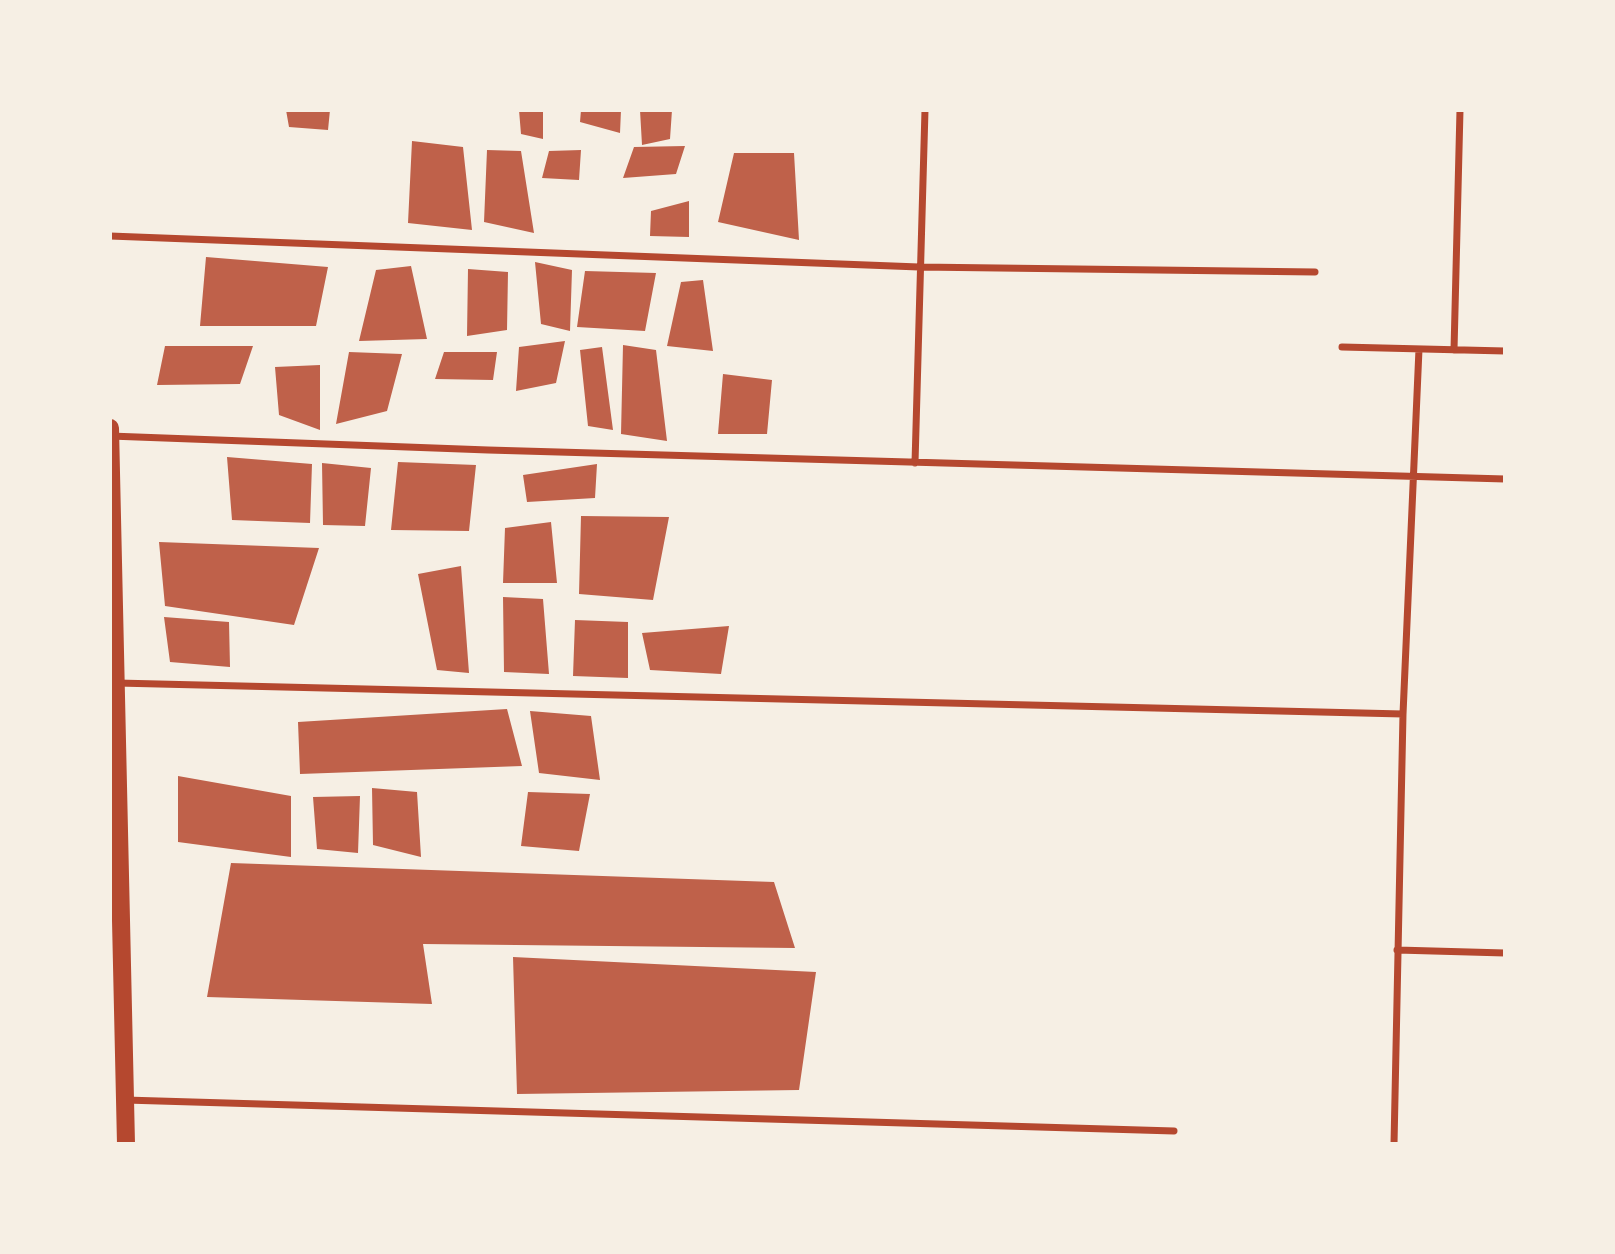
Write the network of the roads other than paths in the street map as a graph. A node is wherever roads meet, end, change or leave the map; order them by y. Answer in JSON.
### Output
{"nodes":[{"id":1,"x":925,"y":110,"type":"edge"},
{"id":2,"x":1460,"y":110,"type":"edge"},
{"id":3,"x":110,"y":236,"type":"edge"},
{"id":4,"x":919,"y":267,"type":"junction"},
{"id":5,"x":1315,"y":272,"type":"dead end"},
{"id":6,"x":1342,"y":347,"type":"dead end"},
{"id":7,"x":1419,"y":349,"type":"junction"},
{"id":8,"x":1454,"y":350,"type":"junction"},
{"id":9,"x":1505,"y":351,"type":"edge"},
{"id":10,"x":110,"y":428,"type":"edge"},
{"id":11,"x":110,"y":436,"type":"edge"},
{"id":12,"x":915,"y":463,"type":"junction"},
{"id":13,"x":1414,"y":478,"type":"junction"},
{"id":14,"x":1505,"y":479,"type":"edge"},
{"id":15,"x":117,"y":683,"type":"junction"},
{"id":16,"x":1403,"y":714,"type":"junction"},
{"id":17,"x":115,"y":806,"type":"edge"},
{"id":18,"x":1397,"y":950,"type":"junction"},
{"id":19,"x":1505,"y":953,"type":"edge"},
{"id":20,"x":124,"y":1100,"type":"junction"},
{"id":21,"x":1174,"y":1131,"type":"dead end"},
{"id":22,"x":126,"y":1144,"type":"edge"},
{"id":23,"x":1394,"y":1144,"type":"edge"}],
"edges":[{"from":1,"to":4,"type":"street"},
{"from":2,"to":8,"type":"street"},
{"from":3,"to":4,"type":"street"},
{"from":4,"to":5,"type":"street"},
{"from":4,"to":12,"type":"street"},
{"from":6,"to":7,"type":"street"},
{"from":7,"to":8,"type":"street"},
{"from":7,"to":13,"type":"street"},
{"from":8,"to":9,"type":"street"},
{"from":10,"to":11,"type":"main road"},
{"from":11,"to":12,"type":"street"},
{"from":11,"to":15,"type":"main road"},
{"from":12,"to":13,"type":"street"},
{"from":13,"to":14,"type":"street"},
{"from":13,"to":16,"type":"street"},
{"from":15,"to":16,"type":"street"},
{"from":15,"to":17,"type":"main road"},
{"from":16,"to":18,"type":"street"},
{"from":17,"to":20,"type":"main road"},
{"from":18,"to":19,"type":"street"},
{"from":18,"to":23,"type":"street"},
{"from":20,"to":21,"type":"street"},
{"from":20,"to":22,"type":"main road"}]}
